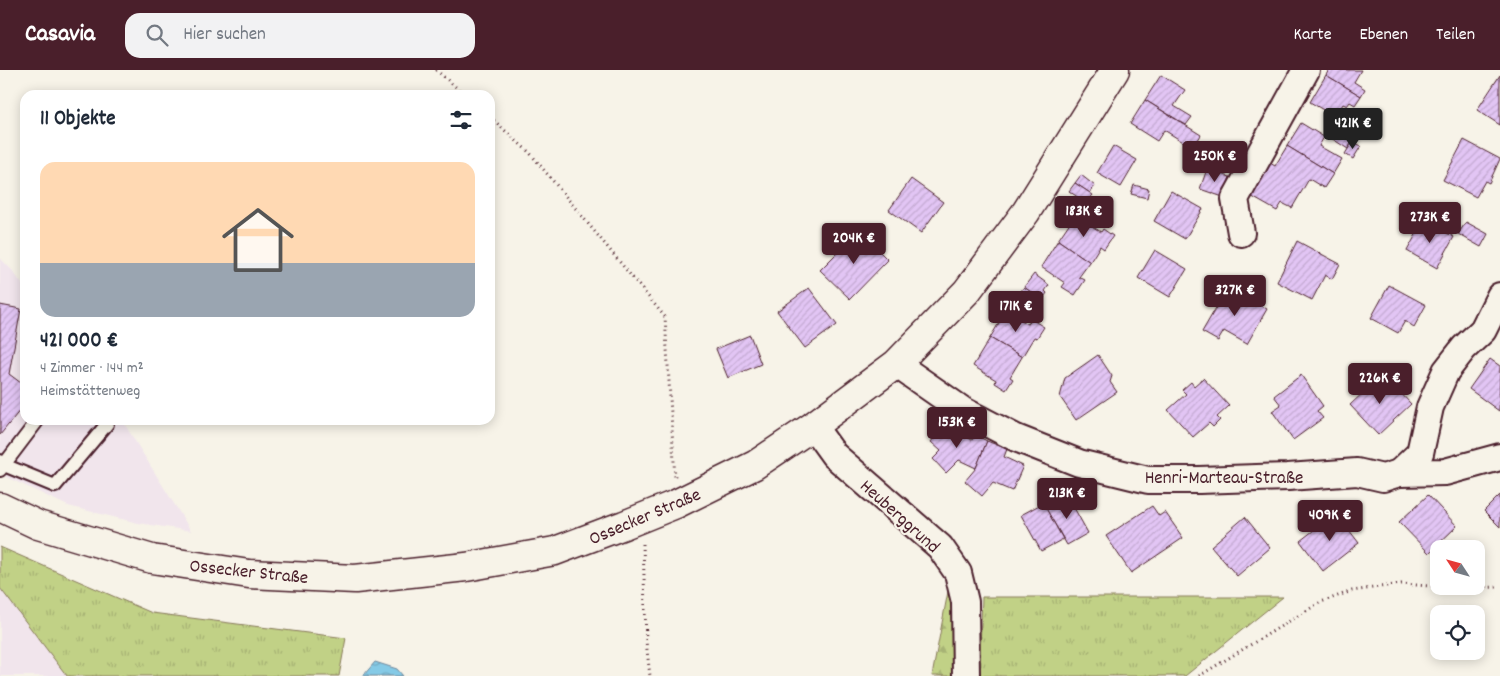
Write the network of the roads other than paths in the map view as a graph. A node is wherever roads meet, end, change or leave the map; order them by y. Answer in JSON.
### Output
{"nodes":[{"id":1,"x":1115,"y":70,"type":"edge"},
{"id":2,"x":1306,"y":70,"type":"edge"},
{"id":3,"x":1241,"y":233,"type":"dead end"},
{"id":4,"x":1500,"y":296,"type":"edge"},
{"id":5,"x":896,"y":364,"type":"junction"},
{"id":6,"x":34,"y":425,"type":"edge"},
{"id":7,"x":105,"y":425,"type":"edge"},
{"id":8,"x":813,"y":426,"type":"junction"},
{"id":9,"x":1500,"y":457,"type":"edge"},
{"id":10,"x":1,"y":465,"type":"edge"},
{"id":11,"x":1399,"y":473,"type":"junction"},
{"id":12,"x":0,"y":508,"type":"edge"},
{"id":13,"x":966,"y":676,"type":"edge"}],
"edges":[{"from":1,"to":5,"type":"street","name":"Ossecker Straße"},
{"from":2,"to":3,"type":"street"},
{"from":4,"to":11,"type":"street"},
{"from":5,"to":8,"type":"street","name":"Ossecker Straße"},
{"from":5,"to":11,"type":"street","name":"Henri-Marteau-Straße"},
{"from":6,"to":10,"type":"lane"},
{"from":7,"to":10,"type":"lane"},
{"from":8,"to":12,"type":"street","name":"Ossecker Straße"},
{"from":8,"to":13,"type":"street","name":"Heuberggrund"},
{"from":9,"to":11,"type":"street","name":"Henri-Marteau-Straße"}]}
